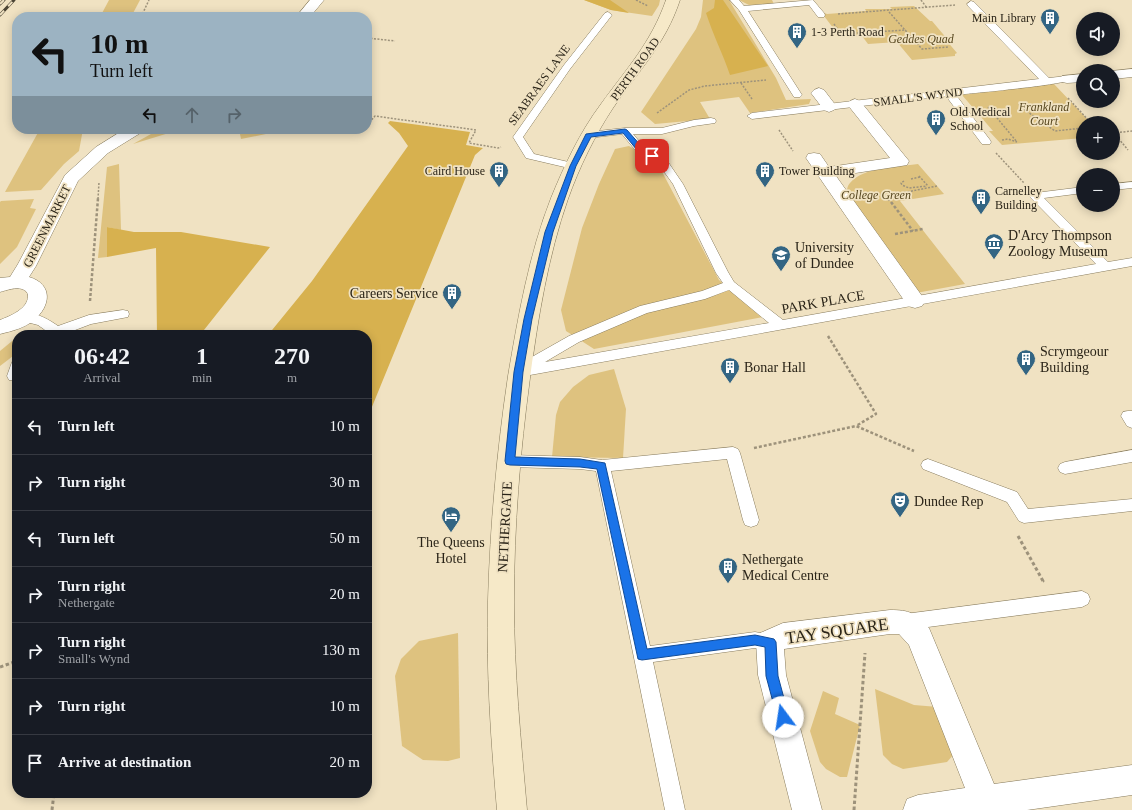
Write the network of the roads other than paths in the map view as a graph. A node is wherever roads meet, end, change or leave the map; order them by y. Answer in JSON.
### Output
{"nodes":[{"id":1,"x":316,"y":0,"type":"edge"},
{"id":2,"x":673,"y":0,"type":"edge"},
{"id":3,"x":734,"y":0,"type":"edge"},
{"id":4,"x":971,"y":4,"type":"dead end"},
{"id":5,"x":742,"y":9,"type":"junction"},
{"id":6,"x":307,"y":12,"type":"edge"},
{"id":7,"x":608,"y":15,"type":"dead end"},
{"id":8,"x":821,"y":15,"type":"dead end"},
{"id":9,"x":1132,"y":73,"type":"edge"},
{"id":10,"x":1120,"y":74,"type":"edge"},
{"id":11,"x":1076,"y":79,"type":"edge"},
{"id":12,"x":1056,"y":80,"type":"junction"},
{"id":13,"x":949,"y":93,"type":"junction"},
{"id":14,"x":819,"y":94,"type":"dead end"},
{"id":15,"x":797,"y":96,"type":"dead end"},
{"id":16,"x":855,"y":104,"type":"junction"},
{"id":17,"x":829,"y":107,"type":"junction"},
{"id":18,"x":752,"y":116,"type":"dead end"},
{"id":19,"x":711,"y":121,"type":"dead end"},
{"id":20,"x":625,"y":131,"type":"junction"},
{"id":21,"x":128,"y":134,"type":"edge"},
{"id":22,"x":589,"y":135,"type":"junction"},
{"id":23,"x":986,"y":142,"type":"road end"},
{"id":24,"x":814,"y":158,"type":"road end"},
{"id":25,"x":573,"y":166,"type":"junction"},
{"id":26,"x":825,"y":173,"type":"junction"},
{"id":27,"x":1132,"y":185,"type":"edge"},
{"id":28,"x":1120,"y":186,"type":"edge"},
{"id":29,"x":1076,"y":191,"type":"edge"},
{"id":30,"x":1132,"y":262,"type":"edge"},
{"id":31,"x":1106,"y":267,"type":"junction"},
{"id":32,"x":8,"y":284,"type":"edge"},
{"id":33,"x":730,"y":285,"type":"junction"},
{"id":34,"x":915,"y":301,"type":"junction"},
{"id":35,"x":123,"y":314,"type":"dead end"},
{"id":36,"x":24,"y":317,"type":"junction"},
{"id":37,"x":780,"y":325,"type":"junction"},
{"id":38,"x":0,"y":327,"type":"edge"},
{"id":39,"x":52,"y":330,"type":"edge"},
{"id":40,"x":65,"y":330,"type":"edge"},
{"id":41,"x":519,"y":372,"type":"junction"},
{"id":42,"x":1132,"y":416,"type":"edge"},
{"id":43,"x":1132,"y":422,"type":"edge"},
{"id":44,"x":1132,"y":456,"type":"edge"},
{"id":45,"x":510,"y":461,"type":"junction"},
{"id":46,"x":928,"y":464,"type":"road end"},
{"id":47,"x":602,"y":466,"type":"junction"},
{"id":48,"x":1065,"y":468,"type":"dead end"},
{"id":49,"x":1132,"y":505,"type":"edge"},
{"id":50,"x":751,"y":520,"type":"dead end"},
{"id":51,"x":1082,"y":599,"type":"dead end"},
{"id":52,"x":905,"y":622,"type":"junction"},
{"id":53,"x":770,"y":642,"type":"junction"},
{"id":54,"x":642,"y":655,"type":"junction"},
{"id":55,"x":1132,"y":780,"type":"edge"},
{"id":56,"x":985,"y":800,"type":"junction"},
{"id":57,"x":512,"y":810,"type":"edge"},
{"id":58,"x":675,"y":810,"type":"edge"},
{"id":59,"x":807,"y":810,"type":"edge"},
{"id":60,"x":918,"y":810,"type":"edge"}],
"edges":[{"from":1,"to":6,"type":"street"},
{"from":2,"to":22,"type":"street","name":"PERTH ROAD"},
{"from":3,"to":5,"type":"lane"},
{"from":4,"to":12,"type":"lane"},
{"from":5,"to":8,"type":"lane"},
{"from":5,"to":15,"type":"lane"},
{"from":7,"to":25,"type":"lane","name":"SEABRAES LANE"},
{"from":9,"to":10,"type":"street"},
{"from":11,"to":12,"type":"street","name":"SMALL'S WYND"},
{"from":12,"to":13,"type":"lane","name":"SMALL'S WYND"},
{"from":13,"to":16,"type":"lane","name":"SMALL'S WYND"},
{"from":13,"to":23,"type":"lane"},
{"from":14,"to":17,"type":"street"},
{"from":16,"to":17,"type":"lane","name":"SMALL'S WYND"},
{"from":16,"to":26,"type":"street"},
{"from":17,"to":18,"type":"lane","name":"SMALL'S WYND"},
{"from":19,"to":20,"type":"lane"},
{"from":20,"to":22,"type":"lane"},
{"from":20,"to":33,"type":"lane"},
{"from":21,"to":32,"type":"street","name":"GREENMARKET"},
{"from":22,"to":25,"type":"street","name":"NETHERGATE"},
{"from":24,"to":26,"type":"street"},
{"from":25,"to":41,"type":"street","name":"NETHERGATE"},
{"from":26,"to":34,"type":"street"},
{"from":27,"to":28,"type":"lane"},
{"from":29,"to":31,"type":"lane"},
{"from":30,"to":31,"type":"lane","name":"PARK PLACE"},
{"from":31,"to":34,"type":"lane","name":"PARK PLACE"},
{"from":32,"to":36,"type":"street","name":"GREENMARKET"},
{"from":33,"to":37,"type":"lane"},
{"from":33,"to":41,"type":"lane"},
{"from":34,"to":37,"type":"lane","name":"PARK PLACE"},
{"from":35,"to":40,"type":"lane"},
{"from":36,"to":38,"type":"street","name":"GREENMARKET"},
{"from":36,"to":39,"type":"lane"},
{"from":37,"to":41,"type":"lane","name":"PARK PLACE"},
{"from":41,"to":45,"type":"street","name":"NETHERGATE"},
{"from":42,"to":43,"type":"lane"},
{"from":44,"to":48,"type":"lane"},
{"from":45,"to":47,"type":"lane"},
{"from":45,"to":57,"type":"street","name":"NETHERGATE"},
{"from":46,"to":49,"type":"lane"},
{"from":47,"to":50,"type":"lane"},
{"from":47,"to":54,"type":"lane"},
{"from":51,"to":52,"type":"lane"},
{"from":52,"to":53,"type":"street","name":"TAY SQUARE"},
{"from":52,"to":56,"type":"street","name":"TAY SQUARE"},
{"from":53,"to":54,"type":"lane"},
{"from":53,"to":59,"type":"street","name":"TAY SQUARE"},
{"from":54,"to":58,"type":"lane"},
{"from":55,"to":56,"type":"street"},
{"from":56,"to":60,"type":"street"}]}
